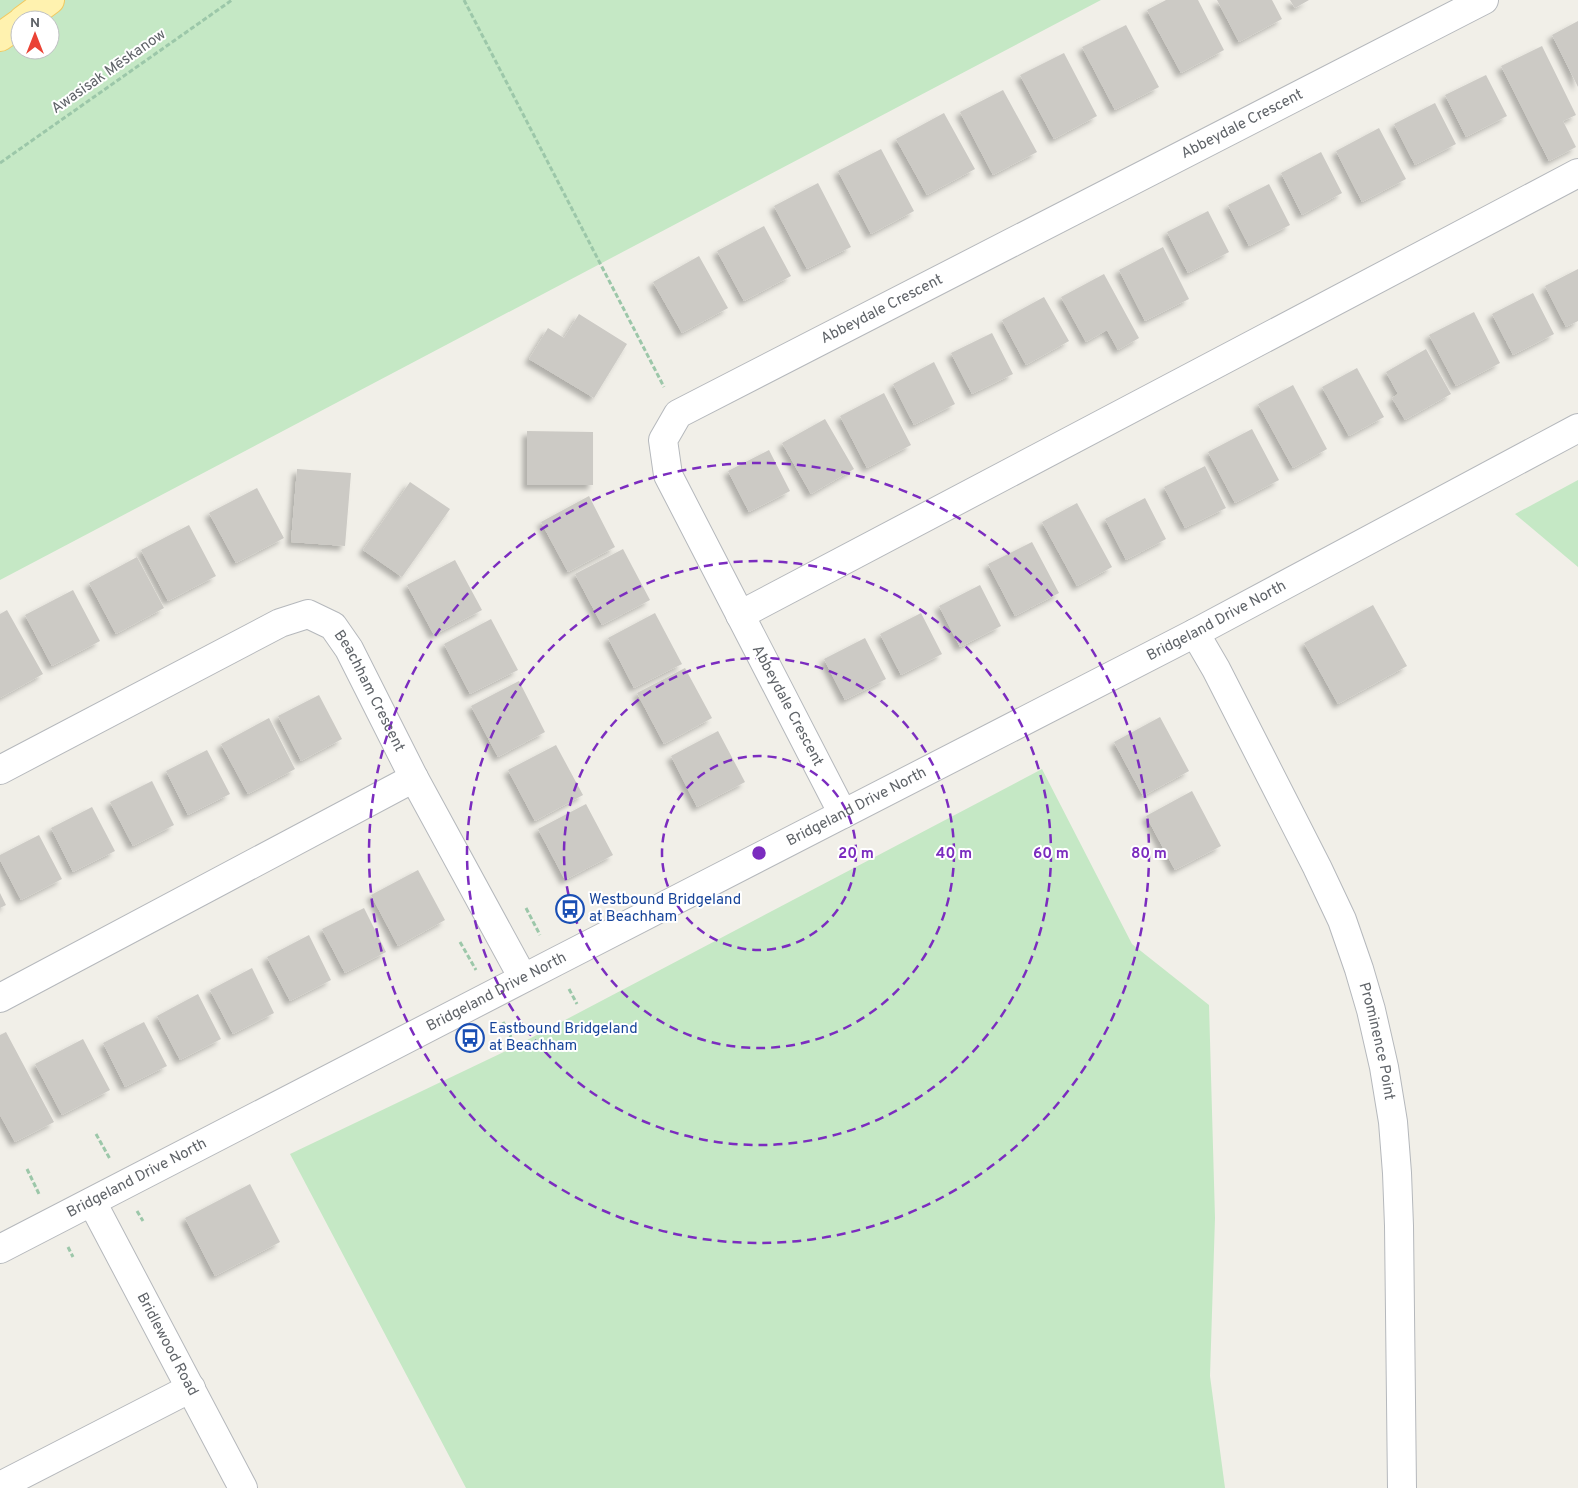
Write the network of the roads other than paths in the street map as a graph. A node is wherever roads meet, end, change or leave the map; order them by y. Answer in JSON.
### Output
{"nodes":[{"id":1,"x":50,"y":0,"type":"edge"},
{"id":2,"x":1484,"y":0,"type":"edge"},
{"id":3,"x":37,"y":10,"type":"edge"},
{"id":4,"x":1578,"y":173,"type":"edge"},
{"id":5,"x":1578,"y":428,"type":"edge"},
{"id":6,"x":740,"y":615,"type":"junction"},
{"id":7,"x":1195,"y":633,"type":"junction"},
{"id":8,"x":0,"y":770,"type":"edge"},
{"id":9,"x":414,"y":778,"type":"junction"},
{"id":10,"x":844,"y":814,"type":"junction"},
{"id":11,"x":524,"y":978,"type":"junction"},
{"id":12,"x":0,"y":998,"type":"edge"},
{"id":13,"x":92,"y":1202,"type":"junction"},
{"id":14,"x":0,"y":1249,"type":"edge"},
{"id":15,"x":190,"y":1388,"type":"junction"},
{"id":16,"x":0,"y":1486,"type":"edge"},
{"id":17,"x":243,"y":1488,"type":"edge"},
{"id":18,"x":1402,"y":1488,"type":"edge"}],
"edges":[{"from":1,"to":3,"type":"main road"},
{"from":2,"to":6,"type":"street","name":"Abbeydale Crescent"},
{"from":4,"to":6,"type":"street"},
{"from":5,"to":7,"type":"street","name":"Bridgeland Drive North"},
{"from":6,"to":10,"type":"street","name":"Abbeydale Crescent"},
{"from":7,"to":10,"type":"street","name":"Bridgeland Drive North"},
{"from":7,"to":18,"type":"street","name":"Prominence Point"},
{"from":8,"to":9,"type":"street","name":"Beachham Crescent"},
{"from":9,"to":11,"type":"street","name":"Beachham Crescent"},
{"from":9,"to":12,"type":"street"},
{"from":10,"to":11,"type":"street","name":"Bridgeland Drive North"},
{"from":11,"to":13,"type":"street","name":"Bridgeland Drive North"},
{"from":13,"to":14,"type":"street","name":"Bridgeland Drive North"},
{"from":13,"to":15,"type":"street","name":"Bridlewood Road"},
{"from":15,"to":16,"type":"street"},
{"from":15,"to":17,"type":"street","name":"Bridlewood Road"}]}
